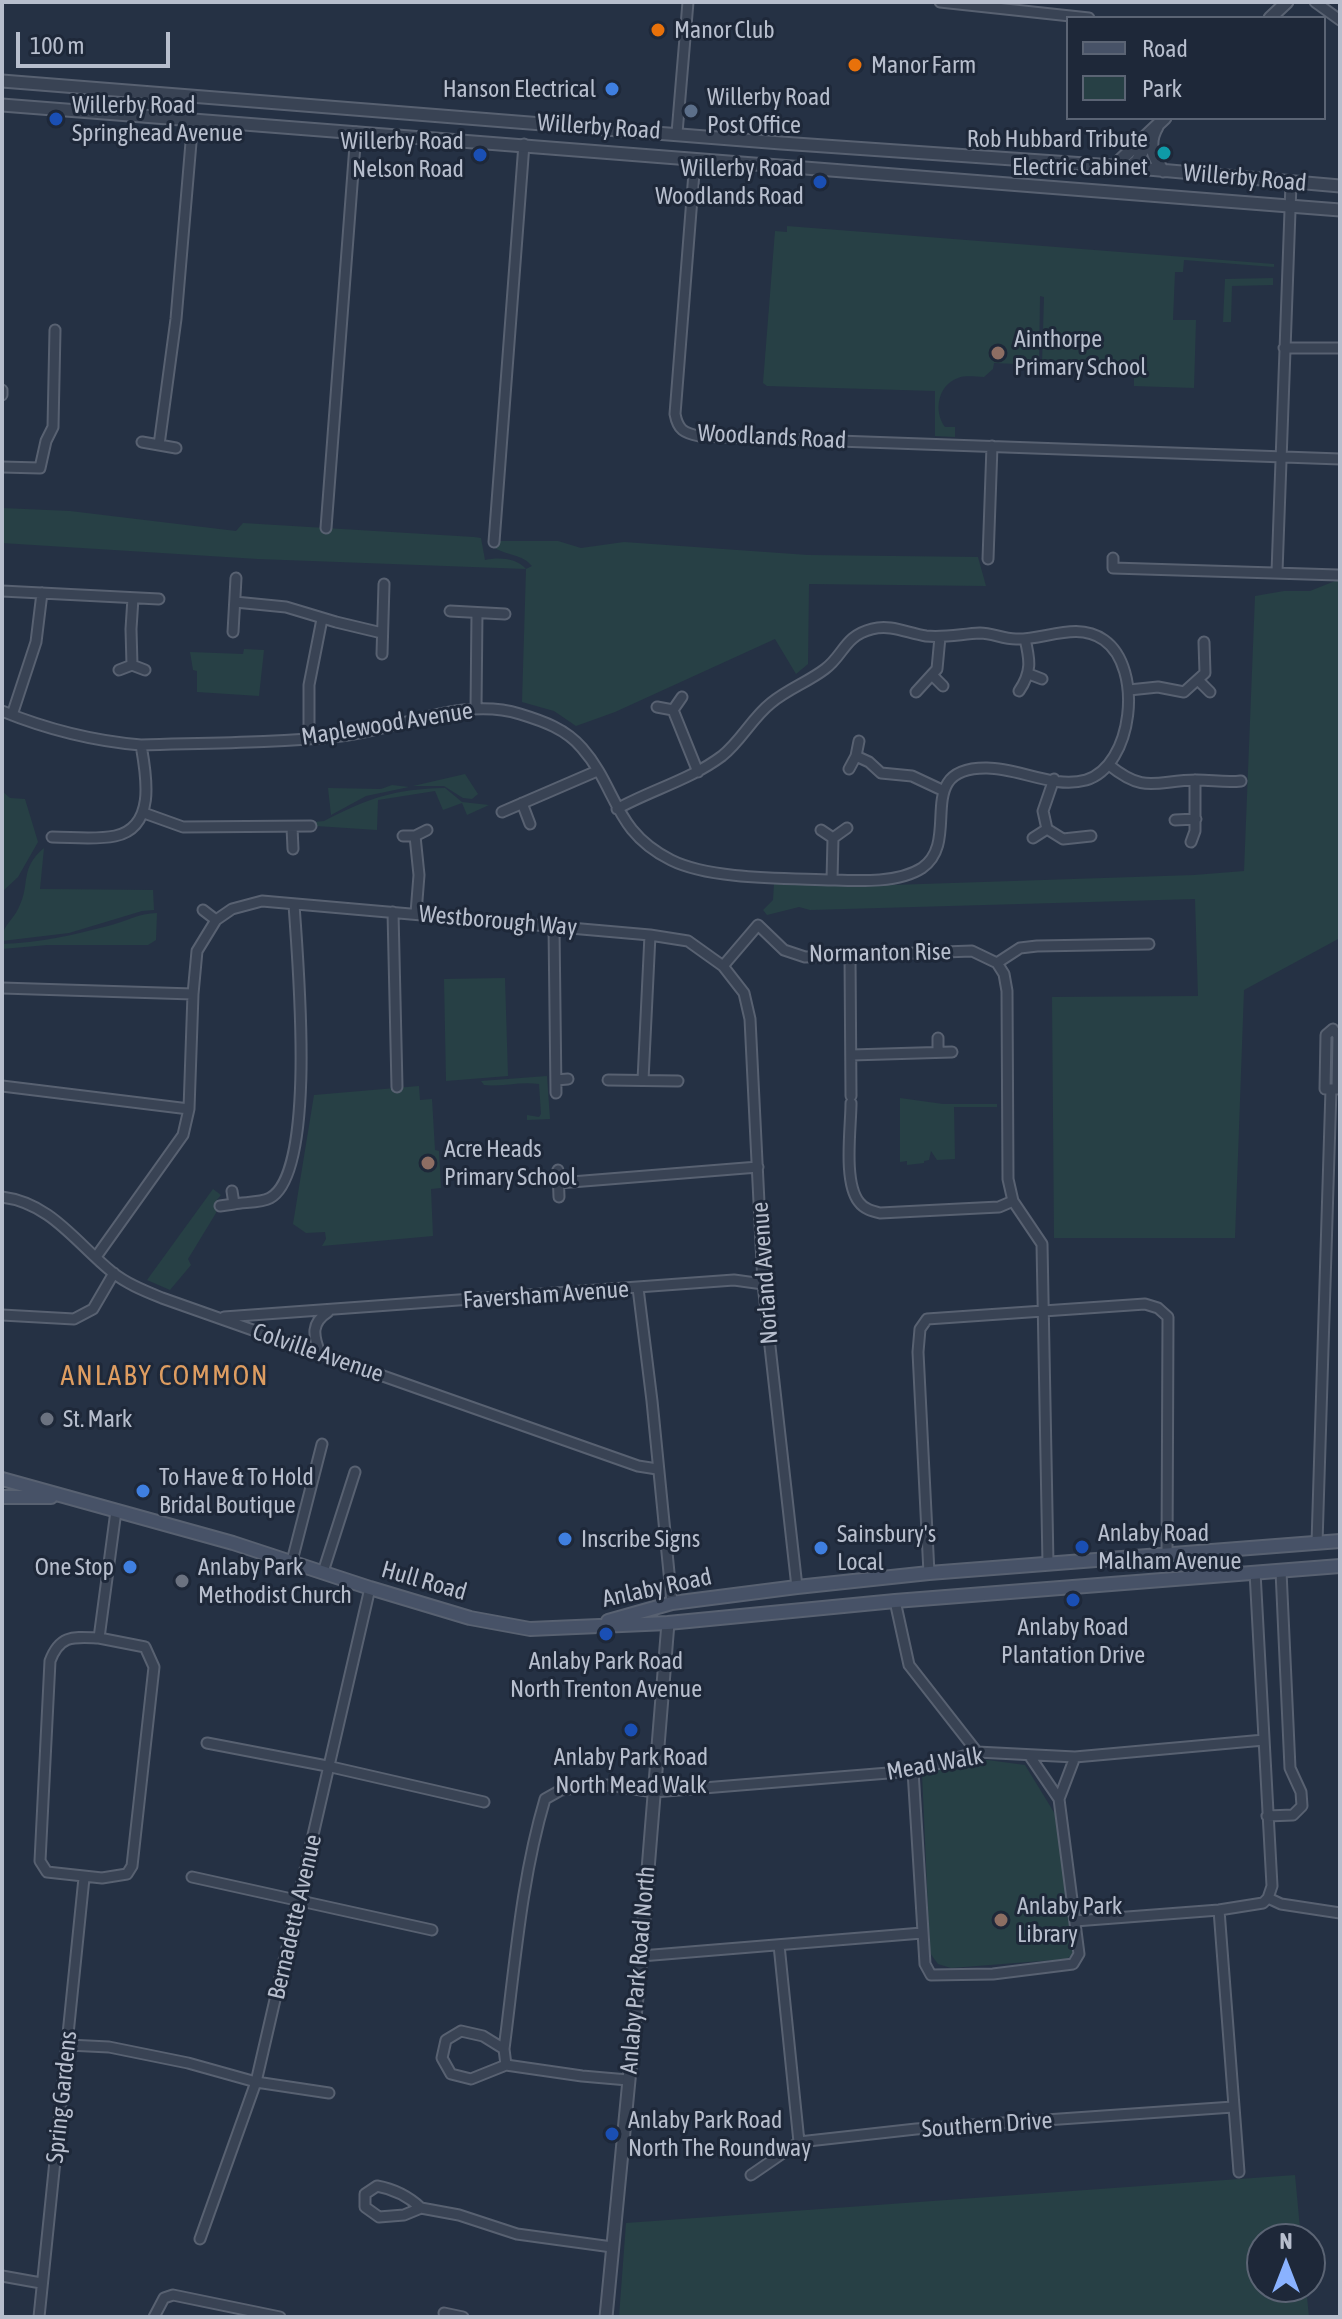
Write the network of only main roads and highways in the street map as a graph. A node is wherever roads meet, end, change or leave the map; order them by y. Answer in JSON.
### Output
{"nodes":[{"id":1,"x":2,"y":1479,"type":"edge"},
{"id":2,"x":2,"y":1497,"type":"edge"},
{"id":3,"x":66,"y":1497,"type":"junction"},
{"id":4,"x":1340,"y":1541,"type":"edge"},
{"id":5,"x":1340,"y":1566,"type":"edge"},
{"id":6,"x":589,"y":1626,"type":"junction"}],
"edges":[{"from":1,"to":3,"type":"main road","name":"Hull Road"},
{"from":2,"to":3,"type":"main road","name":"Hull Road"},
{"from":3,"to":6,"type":"main road","name":"Hull Road"},
{"from":4,"to":6,"type":"main road","name":"Anlaby Road"},
{"from":5,"to":6,"type":"main road","name":"Anlaby Road"}]}
